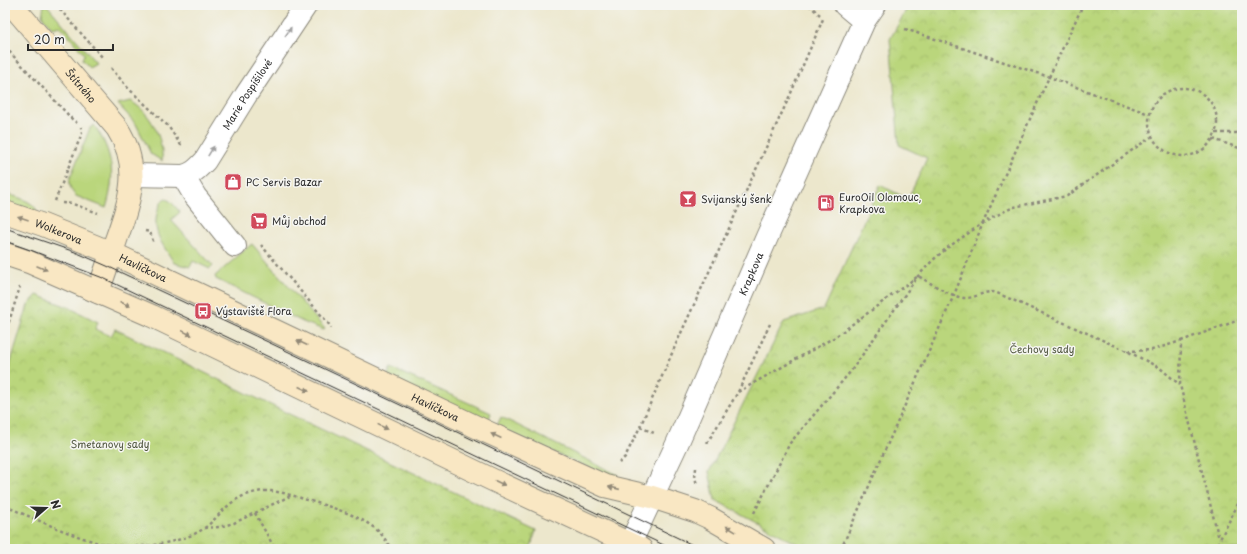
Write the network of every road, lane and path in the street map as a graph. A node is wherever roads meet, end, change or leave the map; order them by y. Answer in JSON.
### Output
{"nodes":[{"id":1,"x":12,"y":5,"type":"edge"},
{"id":2,"x":56,"y":5,"type":"edge"},
{"id":3,"x":306,"y":5,"type":"edge"},
{"id":4,"x":809,"y":5,"type":"edge"},
{"id":5,"x":845,"y":5,"type":"edge"},
{"id":6,"x":1083,"y":5,"type":"edge"},
{"id":7,"x":870,"y":13,"type":"edge"},
{"id":8,"x":80,"y":26,"type":"dead end"},
{"id":9,"x":77,"y":29,"type":"junction"},
{"id":10,"x":905,"y":29,"type":"dead end"},
{"id":11,"x":5,"y":47,"type":"edge"},
{"id":12,"x":102,"y":58,"type":"dead end"},
{"id":13,"x":111,"y":68,"type":"dead end"},
{"id":14,"x":1049,"y":77,"type":"junction"},
{"id":15,"x":1149,"y":114,"type":"junction"},
{"id":16,"x":1216,"y":133,"type":"junction"},
{"id":17,"x":1242,"y":133,"type":"edge"},
{"id":18,"x":1151,"y":137,"type":"junction"},
{"id":19,"x":1213,"y":139,"type":"junction"},
{"id":20,"x":1242,"y":149,"type":"edge"},
{"id":21,"x":184,"y":150,"type":"dead end"},
{"id":22,"x":132,"y":175,"type":"junction"},
{"id":23,"x":183,"y":176,"type":"junction"},
{"id":24,"x":54,"y":204,"type":"dead end"},
{"id":25,"x":5,"y":212,"type":"edge"},
{"id":26,"x":983,"y":223,"type":"junction"},
{"id":27,"x":149,"y":227,"type":"dead end"},
{"id":28,"x":150,"y":232,"type":"dead end"},
{"id":29,"x":259,"y":243,"type":"dead end"},
{"id":30,"x":235,"y":246,"type":"dead end"},
{"id":31,"x":112,"y":253,"type":"junction"},
{"id":32,"x":5,"y":254,"type":"edge"},
{"id":33,"x":918,"y":276,"type":"junction"},
{"id":34,"x":21,"y":284,"type":"dead end"},
{"id":35,"x":98,"y":292,"type":"junction"},
{"id":36,"x":954,"y":295,"type":"junction"},
{"id":37,"x":1242,"y":320,"type":"edge"},
{"id":38,"x":770,"y":324,"type":"dead end"},
{"id":39,"x":332,"y":330,"type":"dead end"},
{"id":40,"x":5,"y":334,"type":"edge"},
{"id":41,"x":1181,"y":341,"type":"junction"},
{"id":42,"x":1127,"y":351,"type":"junction"},
{"id":43,"x":1180,"y":385,"type":"junction"},
{"id":44,"x":738,"y":392,"type":"junction"},
{"id":45,"x":640,"y":427,"type":"junction"},
{"id":46,"x":656,"y":434,"type":"dead end"},
{"id":47,"x":704,"y":450,"type":"dead end"},
{"id":48,"x":698,"y":462,"type":"dead end"},
{"id":49,"x":615,"y":464,"type":"dead end"},
{"id":50,"x":699,"y":488,"type":"dead end"},
{"id":51,"x":292,"y":495,"type":"junction"},
{"id":52,"x":1242,"y":496,"type":"edge"},
{"id":53,"x":652,"y":497,"type":"junction"},
{"id":54,"x":5,"y":506,"type":"edge"},
{"id":55,"x":255,"y":513,"type":"junction"},
{"id":56,"x":752,"y":516,"type":"dead end"},
{"id":57,"x":204,"y":528,"type":"junction"},
{"id":58,"x":1219,"y":539,"type":"junction"},
{"id":59,"x":636,"y":546,"type":"edge"},
{"id":60,"x":275,"y":549,"type":"edge"},
{"id":61,"x":391,"y":549,"type":"edge"},
{"id":62,"x":764,"y":549,"type":"edge"},
{"id":63,"x":841,"y":549,"type":"edge"},
{"id":64,"x":1214,"y":549,"type":"edge"}],
"edges":[{"from":1,"to":22,"type":"street","name":"Štítného"},
{"from":2,"to":9,"type":"path"},
{"from":23,"to":3,"type":"street","name":"Marie Pospíšilové","one_way":true},
{"from":4,"to":45,"type":"path"},
{"from":5,"to":7,"type":"street"},
{"from":6,"to":14,"type":"path"},
{"from":7,"to":53,"type":"street","name":"Krapkova"},
{"from":8,"to":9,"type":"path"},
{"from":9,"to":12,"type":"path"},
{"from":10,"to":14,"type":"path"},
{"from":11,"to":24,"type":"path"},
{"from":13,"to":21,"type":"path"},
{"from":14,"to":15,"type":"path"},
{"from":14,"to":26,"type":"path"},
{"from":15,"to":16,"type":"path"},
{"from":15,"to":18,"type":"path"},
{"from":16,"to":17,"type":"path"},
{"from":16,"to":19,"type":"path"},
{"from":18,"to":19,"type":"path"},
{"from":18,"to":26,"type":"path"},
{"from":19,"to":20,"type":"path"},
{"from":22,"to":23,"type":"street"},
{"from":22,"to":31,"type":"street","name":"Štítného"},
{"from":23,"to":30,"type":"street"},
{"from":31,"to":25,"type":"street","name":"Wolkerova","one_way":true},
{"from":26,"to":33,"type":"path"},
{"from":26,"to":36,"type":"path"},
{"from":27,"to":28,"type":"path"},
{"from":29,"to":39,"type":"path"},
{"from":31,"to":35,"type":"street","name":"Štítného"},
{"from":53,"to":31,"type":"street","name":"Havlíčkova","one_way":true},
{"from":32,"to":35,"type":"street","one_way":true},
{"from":33,"to":36,"type":"path"},
{"from":33,"to":44,"type":"path"},
{"from":33,"to":56,"type":"path"},
{"from":34,"to":40,"type":"path"},
{"from":35,"to":59,"type":"street","one_way":true},
{"from":36,"to":42,"type":"path"},
{"from":36,"to":63,"type":"path"},
{"from":37,"to":41,"type":"path"},
{"from":38,"to":44,"type":"path"},
{"from":41,"to":42,"type":"path"},
{"from":41,"to":43,"type":"path"},
{"from":42,"to":43,"type":"path"},
{"from":43,"to":58,"type":"path"},
{"from":44,"to":47,"type":"path"},
{"from":45,"to":46,"type":"path"},
{"from":45,"to":49,"type":"path"},
{"from":48,"to":50,"type":"path"},
{"from":51,"to":55,"type":"path"},
{"from":51,"to":57,"type":"path"},
{"from":51,"to":61,"type":"path"},
{"from":52,"to":58,"type":"path"},
{"from":53,"to":59,"type":"street","name":"Krapkova"},
{"from":62,"to":53,"type":"street","name":"Havlíčkova","one_way":true},
{"from":54,"to":57,"type":"path"},
{"from":55,"to":57,"type":"path"},
{"from":55,"to":60,"type":"path"},
{"from":58,"to":64,"type":"path"}]}
